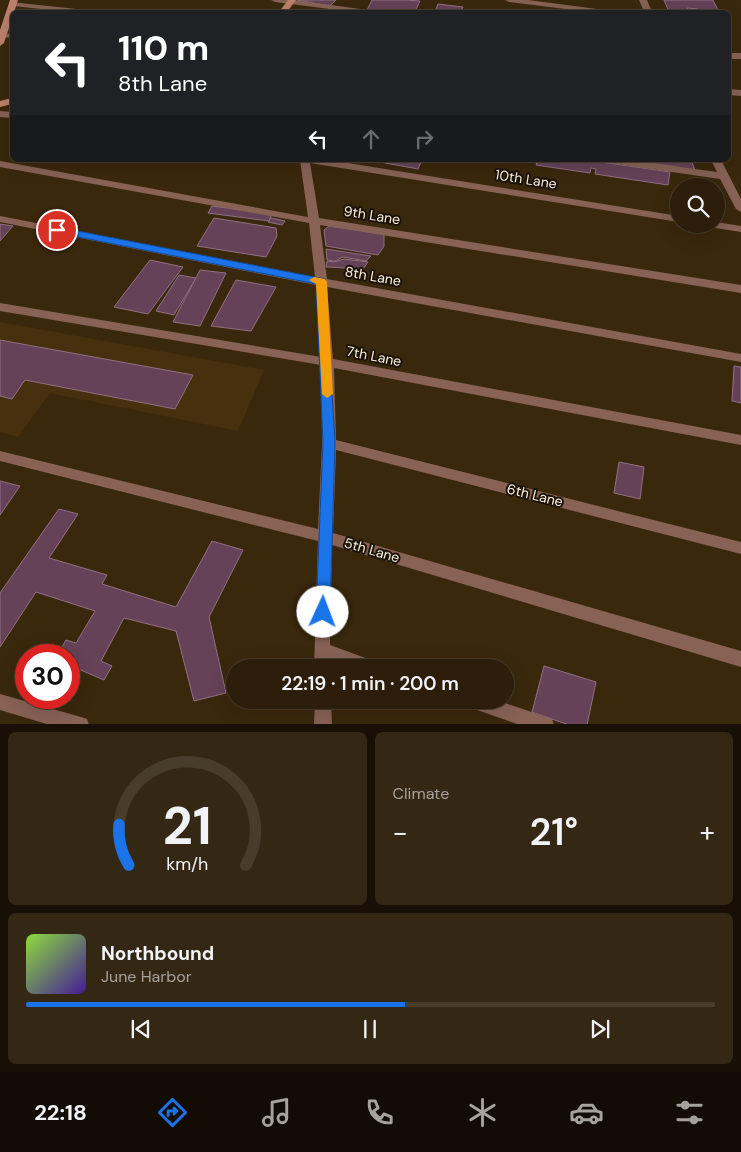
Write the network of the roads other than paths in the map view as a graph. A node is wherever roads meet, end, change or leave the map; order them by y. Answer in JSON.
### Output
{"nodes":[{"id":1,"x":275,"y":0,"type":"edge"},
{"id":2,"x":509,"y":0,"type":"edge"},
{"id":3,"x":292,"y":1,"type":"edge"},
{"id":4,"x":13,"y":2,"type":"edge"},
{"id":5,"x":71,"y":10,"type":"edge"},
{"id":6,"x":354,"y":10,"type":"edge"},
{"id":7,"x":589,"y":10,"type":"edge"},
{"id":8,"x":10,"y":16,"type":"edge"},
{"id":9,"x":5,"y":38,"type":"edge"},
{"id":10,"x":305,"y":162,"type":"edge"},
{"id":11,"x":323,"y":162,"type":"edge"},
{"id":12,"x":624,"y":162,"type":"edge"},
{"id":13,"x":717,"y":162,"type":"edge"},
{"id":14,"x":0,"y":164,"type":"edge"},
{"id":15,"x":724,"y":176,"type":"junction"},
{"id":16,"x":741,"y":209,"type":"edge"},
{"id":17,"x":670,"y":218,"type":"edge"},
{"id":18,"x":0,"y":219,"type":"edge"},
{"id":19,"x":315,"y":221,"type":"junction"},
{"id":20,"x":725,"y":226,"type":"edge"},
{"id":21,"x":741,"y":229,"type":"edge"},
{"id":22,"x":322,"y":282,"type":"junction"},
{"id":23,"x":741,"y":290,"type":"edge"},
{"id":24,"x":0,"y":307,"type":"edge"},
{"id":25,"x":741,"y":358,"type":"edge"},
{"id":26,"x":327,"y":362,"type":"junction"},
{"id":27,"x":741,"y":440,"type":"edge"},
{"id":28,"x":329,"y":442,"type":"junction"},
{"id":29,"x":0,"y":456,"type":"edge"},
{"id":30,"x":326,"y":536,"type":"junction"},
{"id":31,"x":741,"y":548,"type":"edge"},
{"id":32,"x":322,"y":650,"type":"junction"},
{"id":33,"x":322,"y":659,"type":"edge"},
{"id":34,"x":348,"y":659,"type":"edge"},
{"id":35,"x":741,"y":659,"type":"edge"},
{"id":36,"x":0,"y":702,"type":"edge"},
{"id":37,"x":323,"y":709,"type":"edge"},
{"id":38,"x":500,"y":709,"type":"edge"},
{"id":39,"x":81,"y":724,"type":"edge"},
{"id":40,"x":323,"y":724,"type":"edge"},
{"id":41,"x":546,"y":724,"type":"edge"}],
"edges":[{"from":1,"to":3,"type":"street"},
{"from":2,"to":7,"type":"street"},
{"from":3,"to":6,"type":"street"},
{"from":4,"to":5,"type":"street"},
{"from":8,"to":9,"type":"street"},
{"from":10,"to":19,"type":"street"},
{"from":11,"to":17,"type":"street","name":"10th Lane"},
{"from":12,"to":15,"type":"street"},
{"from":13,"to":15,"type":"street"},
{"from":14,"to":19,"type":"street","name":"9th Lane"},
{"from":15,"to":16,"type":"street"},
{"from":18,"to":22,"type":"street","name":"8th Lane"},
{"from":19,"to":22,"type":"street"},
{"from":19,"to":23,"type":"street","name":"9th Lane"},
{"from":20,"to":21,"type":"street"},
{"from":22,"to":25,"type":"street","name":"8th Lane"},
{"from":22,"to":26,"type":"street"},
{"from":24,"to":26,"type":"street","name":"7th Lane"},
{"from":26,"to":27,"type":"street","name":"7th Lane"},
{"from":26,"to":28,"type":"street"},
{"from":28,"to":30,"type":"street"},
{"from":28,"to":31,"type":"street","name":"6th Lane"},
{"from":29,"to":30,"type":"street","name":"5th Lane"},
{"from":30,"to":32,"type":"street"},
{"from":30,"to":35,"type":"street","name":"5th Lane"},
{"from":32,"to":33,"type":"street"},
{"from":32,"to":34,"type":"street"},
{"from":36,"to":39,"type":"street"},
{"from":37,"to":40,"type":"street"},
{"from":38,"to":41,"type":"street"}]}
